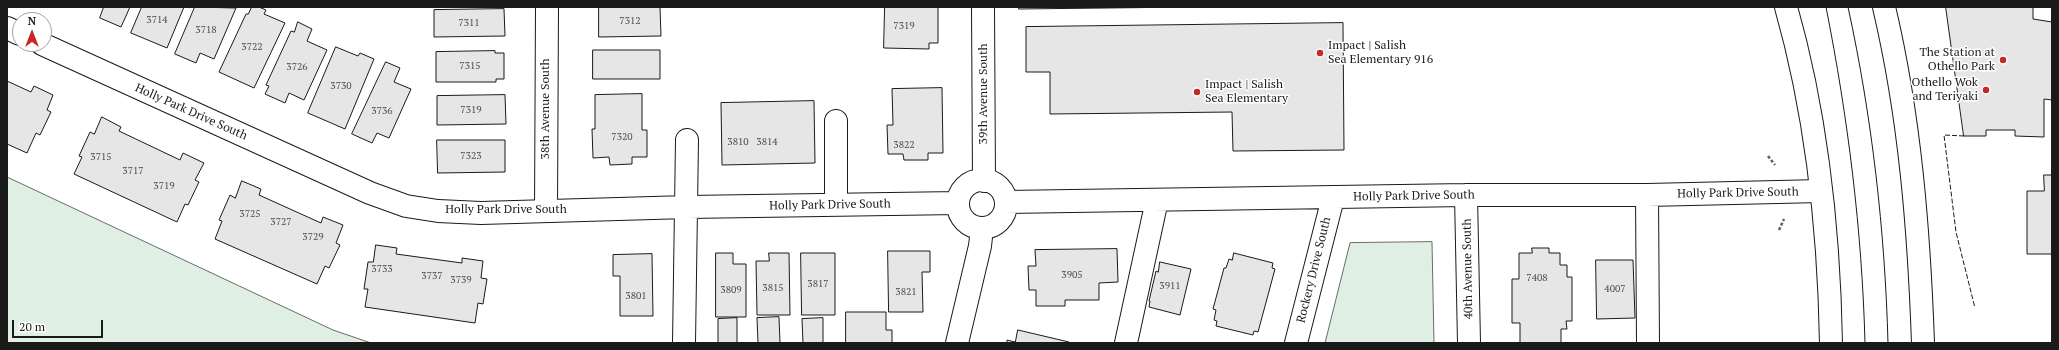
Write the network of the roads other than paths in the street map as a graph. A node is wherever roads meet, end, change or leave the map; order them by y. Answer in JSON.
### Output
{"nodes":[{"id":1,"x":546,"y":7,"type":"edge"},
{"id":2,"x":983,"y":7,"type":"edge"},
{"id":3,"x":1786,"y":7,"type":"edge"},
{"id":4,"x":1884,"y":7,"type":"edge"},
{"id":5,"x":52,"y":49,"type":"edge"},
{"id":6,"x":836,"y":121,"type":"dead end"},
{"id":7,"x":687,"y":140,"type":"dead end"},
{"id":8,"x":984,"y":181,"type":"junction"},
{"id":9,"x":1821,"y":191,"type":"junction"},
{"id":10,"x":1647,"y":195,"type":"junction"},
{"id":11,"x":1466,"y":196,"type":"junction"},
{"id":12,"x":1333,"y":198,"type":"junction"},
{"id":13,"x":1157,"y":200,"type":"junction"},
{"id":14,"x":1006,"y":202,"type":"junction"},
{"id":15,"x":958,"y":203,"type":"junction"},
{"id":16,"x":836,"y":205,"type":"junction"},
{"id":17,"x":687,"y":207,"type":"junction"},
{"id":18,"x":546,"y":211,"type":"junction"},
{"id":19,"x":982,"y":228,"type":"junction"},
{"id":20,"x":684,"y":343,"type":"edge"},
{"id":21,"x":957,"y":343,"type":"edge"},
{"id":22,"x":1126,"y":343,"type":"edge"},
{"id":23,"x":1296,"y":343,"type":"edge"},
{"id":24,"x":1469,"y":343,"type":"edge"},
{"id":25,"x":1648,"y":343,"type":"edge"},
{"id":26,"x":1831,"y":343,"type":"edge"},
{"id":27,"x":1923,"y":343,"type":"edge"}],
"edges":[{"from":1,"to":18,"type":"street","name":"38th Avenue South"},
{"from":2,"to":8,"type":"street","name":"39th Avenue South"},
{"from":3,"to":9,"type":"street"},
{"from":4,"to":27,"type":"street"},
{"from":5,"to":18,"type":"street","name":"Holly Park Drive South"},
{"from":6,"to":16,"type":"street"},
{"from":7,"to":17,"type":"street"},
{"from":8,"to":14,"type":"street"},
{"from":8,"to":15,"type":"street"},
{"from":9,"to":10,"type":"street","name":"Holly Park Drive South"},
{"from":9,"to":26,"type":"street"},
{"from":10,"to":11,"type":"street","name":"Holly Park Drive South"},
{"from":10,"to":25,"type":"street"},
{"from":11,"to":12,"type":"street","name":"Holly Park Drive South"},
{"from":11,"to":24,"type":"street","name":"40th Avenue South"},
{"from":12,"to":13,"type":"street","name":"Holly Park Drive South"},
{"from":12,"to":23,"type":"street","name":"Rockery Drive South"},
{"from":13,"to":14,"type":"street","name":"Holly Park Drive South"},
{"from":13,"to":22,"type":"street"},
{"from":14,"to":19,"type":"street"},
{"from":15,"to":16,"type":"street","name":"Holly Park Drive South"},
{"from":15,"to":19,"type":"street"},
{"from":16,"to":17,"type":"street","name":"Holly Park Drive South"},
{"from":17,"to":18,"type":"street","name":"Holly Park Drive South"},
{"from":17,"to":20,"type":"street"},
{"from":19,"to":21,"type":"street"}]}
